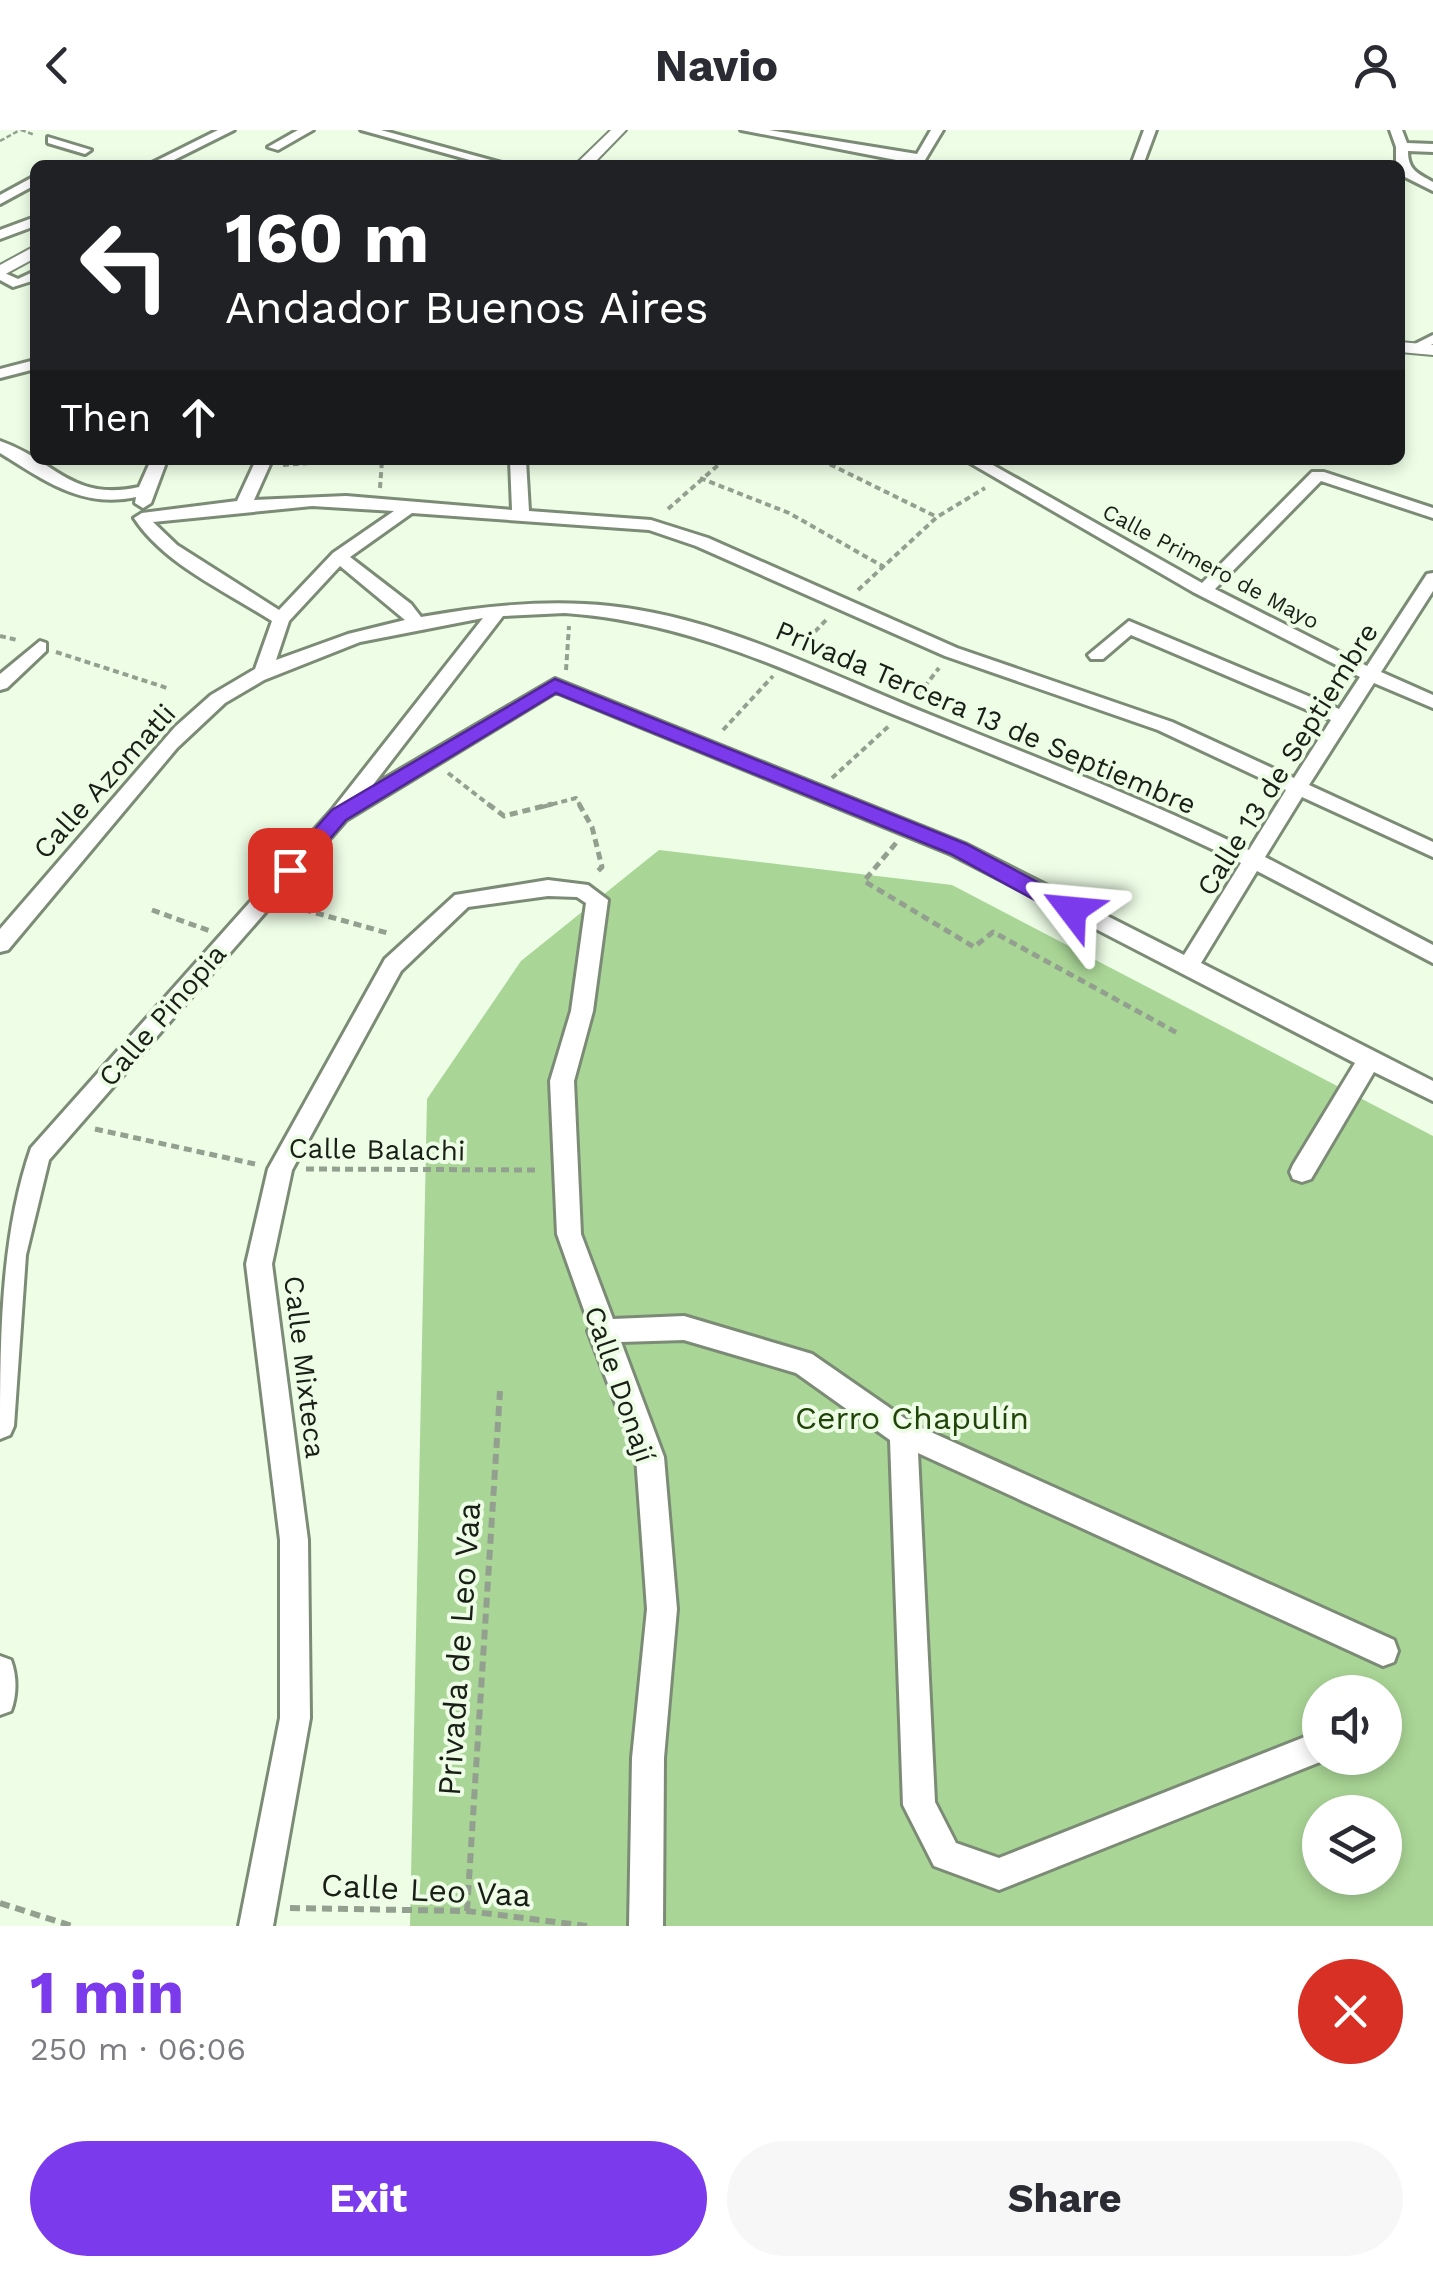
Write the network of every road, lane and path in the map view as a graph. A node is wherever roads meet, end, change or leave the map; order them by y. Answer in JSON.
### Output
{"nodes":[{"id":1,"x":20,"y":130,"type":"edge"},
{"id":2,"x":228,"y":130,"type":"edge"},
{"id":3,"x":307,"y":130,"type":"edge"},
{"id":4,"x":367,"y":130,"type":"edge"},
{"id":5,"x":619,"y":130,"type":"edge"},
{"id":6,"x":751,"y":130,"type":"edge"},
{"id":7,"x":937,"y":130,"type":"edge"},
{"id":8,"x":1150,"y":130,"type":"edge"},
{"id":9,"x":1396,"y":130,"type":"edge"},
{"id":10,"x":52,"y":140,"type":"dead end"},
{"id":11,"x":0,"y":142,"type":"edge"},
{"id":12,"x":1402,"y":146,"type":"junction"},
{"id":13,"x":274,"y":147,"type":"dead end"},
{"id":14,"x":1433,"y":148,"type":"edge"},
{"id":15,"x":72,"y":157,"type":"dead end"},
{"id":16,"x":165,"y":160,"type":"edge"},
{"id":17,"x":484,"y":160,"type":"edge"},
{"id":18,"x":588,"y":160,"type":"edge"},
{"id":19,"x":908,"y":160,"type":"edge"},
{"id":20,"x":920,"y":160,"type":"edge"},
{"id":21,"x":1139,"y":160,"type":"edge"},
{"id":22,"x":1402,"y":160,"type":"edge"},
{"id":23,"x":1405,"y":168,"type":"edge"},
{"id":24,"x":30,"y":183,"type":"edge"},
{"id":25,"x":1433,"y":187,"type":"edge"},
{"id":26,"x":0,"y":200,"type":"edge"},
{"id":27,"x":30,"y":223,"type":"edge"},
{"id":28,"x":0,"y":236,"type":"edge"},
{"id":29,"x":30,"y":253,"type":"edge"},
{"id":30,"x":0,"y":274,"type":"edge"},
{"id":31,"x":30,"y":278,"type":"edge"},
{"id":32,"x":1433,"y":339,"type":"edge"},
{"id":33,"x":1416,"y":348,"type":"edge"},
{"id":34,"x":30,"y":365,"type":"edge"},
{"id":35,"x":0,"y":374,"type":"edge"},
{"id":36,"x":0,"y":446,"type":"edge"},
{"id":37,"x":30,"y":463,"type":"edge"},
{"id":38,"x":33,"y":465,"type":"edge"},
{"id":39,"x":156,"y":465,"type":"edge"},
{"id":40,"x":261,"y":465,"type":"edge"},
{"id":41,"x":382,"y":465,"type":"edge"},
{"id":42,"x":518,"y":465,"type":"edge"},
{"id":43,"x":717,"y":465,"type":"edge"},
{"id":44,"x":831,"y":465,"type":"edge"},
{"id":45,"x":982,"y":465,"type":"edge"},
{"id":46,"x":1003,"y":477,"type":"junction"},
{"id":47,"x":700,"y":478,"type":"junction"},
{"id":48,"x":144,"y":490,"type":"junction"},
{"id":49,"x":378,"y":501,"type":"junction"},
{"id":50,"x":244,"y":505,"type":"junction"},
{"id":51,"x":409,"y":508,"type":"junction"},
{"id":52,"x":1433,"y":513,"type":"edge"},
{"id":53,"x":521,"y":516,"type":"junction"},
{"id":54,"x":938,"y":517,"type":"junction"},
{"id":55,"x":142,"y":518,"type":"junction"},
{"id":56,"x":651,"y":525,"type":"junction"},
{"id":57,"x":339,"y":558,"type":"junction"},
{"id":58,"x":884,"y":567,"type":"junction"},
{"id":59,"x":1433,"y":578,"type":"edge"},
{"id":60,"x":1205,"y":590,"type":"junction"},
{"id":61,"x":842,"y":604,"type":"junction"},
{"id":62,"x":570,"y":608,"type":"junction"},
{"id":63,"x":496,"y":613,"type":"junction"},
{"id":64,"x":281,"y":619,"type":"junction"},
{"id":65,"x":418,"y":624,"type":"junction"},
{"id":66,"x":0,"y":636,"type":"edge"},
{"id":67,"x":40,"y":647,"type":"junction"},
{"id":68,"x":1097,"y":656,"type":"dead end"},
{"id":69,"x":787,"y":661,"type":"junction"},
{"id":70,"x":263,"y":673,"type":"junction"},
{"id":71,"x":1371,"y":676,"type":"junction"},
{"id":72,"x":0,"y":684,"type":"edge"},
{"id":73,"x":555,"y":686,"type":"junction"},
{"id":74,"x":167,"y":688,"type":"dead end"},
{"id":75,"x":1433,"y":702,"type":"edge"},
{"id":76,"x":1343,"y":718,"type":"junction"},
{"id":77,"x":707,"y":747,"type":"junction"},
{"id":78,"x":384,"y":759,"type":"junction"},
{"id":79,"x":410,"y":772,"type":"junction"},
{"id":80,"x":1298,"y":787,"type":"junction"},
{"id":81,"x":339,"y":815,"type":"junction"},
{"id":82,"x":908,"y":829,"type":"junction"},
{"id":83,"x":1433,"y":850,"type":"edge"},
{"id":84,"x":1256,"y":861,"type":"junction"},
{"id":85,"x":581,"y":890,"type":"junction"},
{"id":86,"x":266,"y":898,"type":"junction"},
{"id":87,"x":152,"y":910,"type":"dead end"},
{"id":88,"x":228,"y":938,"type":"junction"},
{"id":89,"x":418,"y":942,"type":"junction"},
{"id":90,"x":0,"y":944,"type":"edge"},
{"id":91,"x":1433,"y":955,"type":"edge"},
{"id":92,"x":1188,"y":968,"type":"junction"},
{"id":93,"x":1179,"y":1034,"type":"dead end"},
{"id":94,"x":1369,"y":1060,"type":"junction"},
{"id":95,"x":1433,"y":1092,"type":"edge"},
{"id":96,"x":70,"y":1124,"type":"junction"},
{"id":97,"x":280,"y":1169,"type":"junction"},
{"id":98,"x":568,"y":1170,"type":"junction"},
{"id":99,"x":1302,"y":1172,"type":"dead end"},
{"id":100,"x":601,"y":1331,"type":"junction"},
{"id":101,"x":500,"y":1391,"type":"dead end"},
{"id":102,"x":0,"y":1426,"type":"edge"},
{"id":103,"x":903,"y":1433,"type":"junction"},
{"id":104,"x":1383,"y":1651,"type":"dead end"},
{"id":105,"x":0,"y":1672,"type":"edge"},
{"id":106,"x":0,"y":1700,"type":"edge"},
{"id":107,"x":1302,"y":1753,"type":"edge"},
{"id":108,"x":0,"y":1903,"type":"edge"},
{"id":109,"x":467,"y":1910,"type":"junction"},
{"id":110,"x":260,"y":1917,"type":"edge"},
{"id":111,"x":72,"y":1926,"type":"edge"},
{"id":112,"x":587,"y":1926,"type":"edge"},
{"id":113,"x":646,"y":1926,"type":"edge"}],
"edges":[{"from":1,"to":11,"type":"path"},
{"from":2,"to":16,"type":"street"},
{"from":3,"to":13,"type":"street"},
{"from":4,"to":17,"type":"street"},
{"from":5,"to":18,"type":"street"},
{"from":6,"to":19,"type":"street"},
{"from":7,"to":20,"type":"street"},
{"from":8,"to":21,"type":"street"},
{"from":9,"to":12,"type":"street"},
{"from":10,"to":15,"type":"street"},
{"from":12,"to":14,"type":"street"},
{"from":12,"to":22,"type":"street"},
{"from":23,"to":25,"type":"street"},
{"from":24,"to":26,"type":"street"},
{"from":27,"to":28,"type":"street"},
{"from":29,"to":30,"type":"street"},
{"from":30,"to":31,"type":"street"},
{"from":32,"to":33,"type":"street"},
{"from":34,"to":35,"type":"street"},
{"from":36,"to":37,"type":"street"},
{"from":38,"to":48,"type":"street"},
{"from":39,"to":48,"type":"street"},
{"from":40,"to":50,"type":"street"},
{"from":41,"to":49,"type":"path"},
{"from":42,"to":53,"type":"street"},
{"from":43,"to":47,"type":"path"},
{"from":44,"to":54,"type":"path"},
{"from":45,"to":46,"type":"street","name":"Calle Primero de Mayo"},
{"from":46,"to":54,"type":"path"},
{"from":46,"to":60,"type":"street","name":"Calle Primero de Mayo"},
{"from":47,"to":56,"type":"path"},
{"from":47,"to":58,"type":"path"},
{"from":48,"to":55,"type":"street"},
{"from":49,"to":50,"type":"street"},
{"from":49,"to":51,"type":"street"},
{"from":50,"to":55,"type":"street"},
{"from":51,"to":53,"type":"street"},
{"from":51,"to":57,"type":"street"},
{"from":52,"to":60,"type":"street"},
{"from":53,"to":56,"type":"street"},
{"from":54,"to":58,"type":"path"},
{"from":55,"to":64,"type":"street"},
{"from":56,"to":61,"type":"street"},
{"from":57,"to":64,"type":"street"},
{"from":57,"to":65,"type":"street"},
{"from":58,"to":61,"type":"path"},
{"from":59,"to":71,"type":"street","name":"Calle 13 de Septiembre"},
{"from":60,"to":71,"type":"street","name":"Calle Primero de Mayo"},
{"from":61,"to":69,"type":"path"},
{"from":61,"to":80,"type":"street"},
{"from":62,"to":63,"type":"street","name":"Privada Tercera 13 de Septiembre"},
{"from":62,"to":69,"type":"street","name":"Privada Tercera 13 de Septiembre"},
{"from":62,"to":73,"type":"path"},
{"from":63,"to":65,"type":"street","name":"Calle Azomatli"},
{"from":63,"to":78,"type":"street","name":"Calle Pinopia"},
{"from":64,"to":70,"type":"street"},
{"from":65,"to":70,"type":"street","name":"Calle Azomatli"},
{"from":66,"to":67,"type":"path"},
{"from":67,"to":72,"type":"street"},
{"from":67,"to":74,"type":"path"},
{"from":68,"to":76,"type":"street"},
{"from":69,"to":77,"type":"path"},
{"from":69,"to":84,"type":"street","name":"Privada Tercera 13 de Septiembre"},
{"from":70,"to":90,"type":"street","name":"Calle Azomatli"},
{"from":71,"to":75,"type":"street","name":"Calle Primero de Mayo"},
{"from":71,"to":76,"type":"street","name":"Calle 13 de Septiembre"},
{"from":73,"to":77,"type":"street"},
{"from":73,"to":79,"type":"street"},
{"from":76,"to":80,"type":"street","name":"Calle 13 de Septiembre"},
{"from":77,"to":82,"type":"street"},
{"from":78,"to":79,"type":"street"},
{"from":78,"to":81,"type":"street","name":"Calle Pinopia"},
{"from":79,"to":81,"type":"street"},
{"from":79,"to":85,"type":"path"},
{"from":80,"to":83,"type":"street"},
{"from":80,"to":84,"type":"street","name":"Calle 13 de Septiembre"},
{"from":81,"to":86,"type":"street","name":"Calle Pinopia"},
{"from":82,"to":92,"type":"street"},
{"from":82,"to":93,"type":"path"},
{"from":84,"to":91,"type":"street","name":"Privada Tercera 13 de Septiembre"},
{"from":84,"to":92,"type":"street","name":"Calle 13 de Septiembre"},
{"from":85,"to":89,"type":"street","name":"Calle Mixteca"},
{"from":85,"to":98,"type":"street","name":"Calle Donají"},
{"from":86,"to":88,"type":"street","name":"Calle Pinopia"},
{"from":86,"to":89,"type":"path"},
{"from":87,"to":88,"type":"path"},
{"from":88,"to":96,"type":"street","name":"Calle Pinopia"},
{"from":89,"to":97,"type":"street","name":"Calle Mixteca"},
{"from":92,"to":94,"type":"street"},
{"from":94,"to":95,"type":"street"},
{"from":94,"to":99,"type":"street"},
{"from":96,"to":97,"type":"path","name":"Calle Balachi"},
{"from":96,"to":102,"type":"street","name":"Calle Pinopia"},
{"from":97,"to":98,"type":"path","name":"Calle Balachi"},
{"from":97,"to":110,"type":"street","name":"Calle Mixteca"},
{"from":98,"to":100,"type":"street","name":"Calle Donají"},
{"from":100,"to":103,"type":"street"},
{"from":100,"to":113,"type":"street","name":"Calle Donají"},
{"from":101,"to":109,"type":"path","name":"Privada de Leo Vaa"},
{"from":103,"to":104,"type":"street"},
{"from":103,"to":107,"type":"street"},
{"from":105,"to":106,"type":"street"},
{"from":108,"to":111,"type":"path"},
{"from":109,"to":110,"type":"path","name":"Calle Leo Vaa"},
{"from":109,"to":112,"type":"path","name":"Calle Leo Vaa"}]}
